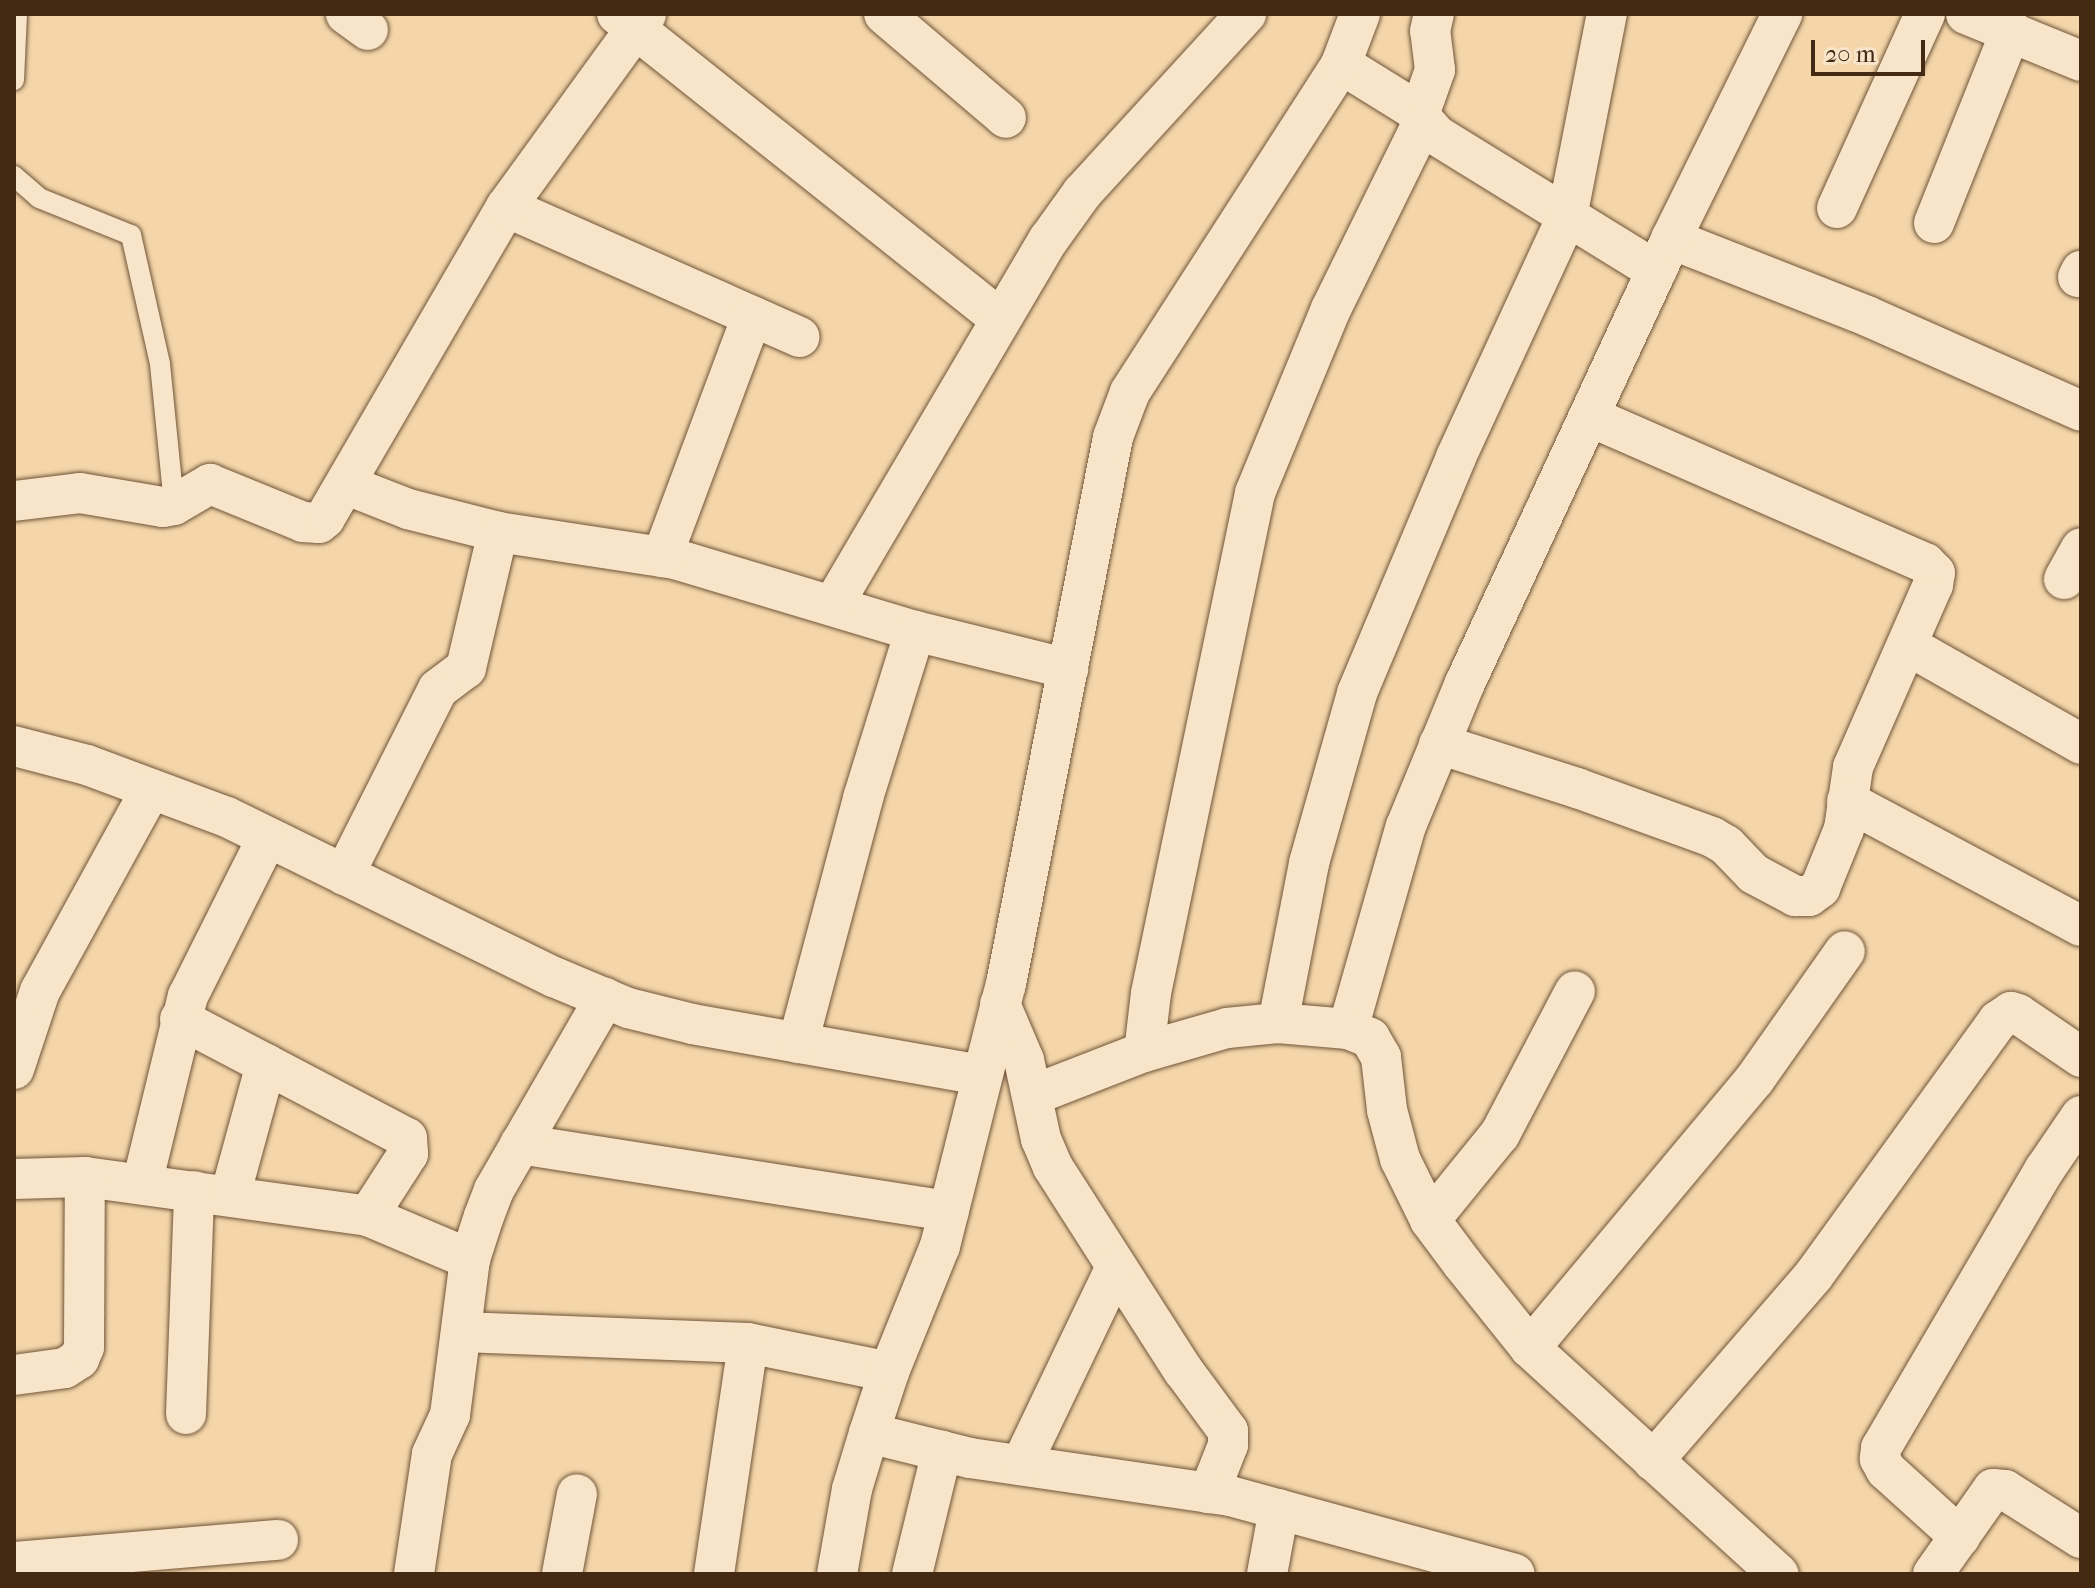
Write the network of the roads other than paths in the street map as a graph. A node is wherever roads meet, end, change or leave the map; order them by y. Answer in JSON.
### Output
{"nodes":[{"id":1,"x":17,"y":14,"type":"edge"},
{"id":2,"x":884,"y":14,"type":"edge"},
{"id":3,"x":1246,"y":14,"type":"edge"},
{"id":4,"x":1360,"y":14,"type":"edge"},
{"id":5,"x":1434,"y":14,"type":"edge"},
{"id":6,"x":1607,"y":14,"type":"edge"},
{"id":7,"x":1782,"y":14,"type":"edge"},
{"id":8,"x":1925,"y":14,"type":"edge"},
{"id":9,"x":1966,"y":14,"type":"edge"},
{"id":10,"x":632,"y":19,"type":"edge"},
{"id":11,"x":2011,"y":30,"type":"junction"},
{"id":12,"x":2081,"y":61,"type":"edge"},
{"id":13,"x":1341,"y":64,"type":"junction"},
{"id":14,"x":14,"y":80,"type":"edge"},
{"id":15,"x":1006,"y":118,"type":"dead end"},
{"id":16,"x":1421,"y":119,"type":"junction"},
{"id":17,"x":14,"y":176,"type":"edge"},
{"id":18,"x":506,"y":207,"type":"junction"},
{"id":19,"x":1837,"y":208,"type":"dead end"},
{"id":20,"x":1567,"y":217,"type":"junction"},
{"id":21,"x":1934,"y":223,"type":"dead end"},
{"id":22,"x":1663,"y":255,"type":"junction"},
{"id":23,"x":752,"y":316,"type":"junction"},
{"id":24,"x":999,"y":318,"type":"junction"},
{"id":25,"x":799,"y":337,"type":"dead end"},
{"id":26,"x":2081,"y":411,"type":"edge"},
{"id":27,"x":1591,"y":417,"type":"junction"},
{"id":28,"x":347,"y":485,"type":"junction"},
{"id":29,"x":14,"y":501,"type":"edge"},
{"id":30,"x":174,"y":505,"type":"junction"},
{"id":31,"x":498,"y":532,"type":"junction"},
{"id":32,"x":662,"y":557,"type":"junction"},
{"id":33,"x":833,"y":605,"type":"junction"},
{"id":34,"x":915,"y":631,"type":"junction"},
{"id":35,"x":1907,"y":645,"type":"junction"},
{"id":36,"x":1068,"y":669,"type":"junction"},
{"id":37,"x":1439,"y":744,"type":"junction"},
{"id":38,"x":2081,"y":744,"type":"edge"},
{"id":39,"x":14,"y":746,"type":"edge"},
{"id":40,"x":151,"y":789,"type":"junction"},
{"id":41,"x":1847,"y":801,"type":"junction"},
{"id":42,"x":267,"y":838,"type":"junction"},
{"id":43,"x":344,"y":875,"type":"junction"},
{"id":44,"x":2081,"y":926,"type":"edge"},
{"id":45,"x":1845,"y":951,"type":"dead end"},
{"id":46,"x":1575,"y":991,"type":"dead end"},
{"id":47,"x":605,"y":998,"type":"junction"},
{"id":48,"x":1000,"y":1004,"type":"junction"},
{"id":49,"x":180,"y":1019,"type":"junction"},
{"id":50,"x":1278,"y":1023,"type":"junction"},
{"id":51,"x":1348,"y":1029,"type":"junction"},
{"id":52,"x":798,"y":1043,"type":"junction"},
{"id":53,"x":1144,"y":1052,"type":"junction"},
{"id":54,"x":2081,"y":1056,"type":"edge"},
{"id":55,"x":266,"y":1064,"type":"junction"},
{"id":56,"x":14,"y":1069,"type":"edge"},
{"id":57,"x":980,"y":1075,"type":"junction"},
{"id":58,"x":1033,"y":1095,"type":"junction"},
{"id":59,"x":2081,"y":1116,"type":"edge"},
{"id":60,"x":520,"y":1144,"type":"junction"},
{"id":61,"x":85,"y":1177,"type":"junction"},
{"id":62,"x":14,"y":1179,"type":"edge"},
{"id":63,"x":142,"y":1184,"type":"junction"},
{"id":64,"x":212,"y":1194,"type":"junction"},
{"id":65,"x":949,"y":1211,"type":"junction"},
{"id":66,"x":368,"y":1216,"type":"junction"},
{"id":67,"x":1430,"y":1220,"type":"junction"},
{"id":68,"x":470,"y":1259,"type":"junction"},
{"id":69,"x":1116,"y":1267,"type":"junction"},
{"id":70,"x":462,"y":1332,"type":"junction"},
{"id":71,"x":748,"y":1343,"type":"junction"},
{"id":72,"x":1530,"y":1348,"type":"junction"},
{"id":73,"x":889,"y":1372,"type":"junction"},
{"id":74,"x":14,"y":1375,"type":"edge"},
{"id":75,"x":186,"y":1414,"type":"dead end"},
{"id":76,"x":869,"y":1433,"type":"junction"},
{"id":77,"x":942,"y":1451,"type":"junction"},
{"id":78,"x":1653,"y":1461,"type":"junction"},
{"id":79,"x":1021,"y":1465,"type":"junction"},
{"id":80,"x":1209,"y":1493,"type":"junction"},
{"id":81,"x":577,"y":1494,"type":"dead end"},
{"id":82,"x":1279,"y":1509,"type":"junction"},
{"id":83,"x":1960,"y":1537,"type":"junction"},
{"id":84,"x":2081,"y":1538,"type":"edge"},
{"id":85,"x":278,"y":1540,"type":"dead end"},
{"id":86,"x":14,"y":1562,"type":"edge"},
{"id":87,"x":414,"y":1574,"type":"edge"},
{"id":88,"x":562,"y":1574,"type":"edge"},
{"id":89,"x":714,"y":1574,"type":"edge"},
{"id":90,"x":837,"y":1574,"type":"edge"},
{"id":91,"x":912,"y":1574,"type":"edge"},
{"id":92,"x":1267,"y":1574,"type":"edge"},
{"id":93,"x":1515,"y":1574,"type":"edge"},
{"id":94,"x":1778,"y":1574,"type":"edge"},
{"id":95,"x":1933,"y":1574,"type":"edge"}],
"edges":[{"from":1,"to":14,"type":"lane"},
{"from":2,"to":15,"type":"street"},
{"from":3,"to":24,"type":"street"},
{"from":4,"to":13,"type":"street"},
{"from":5,"to":16,"type":"street"},
{"from":6,"to":20,"type":"street"},
{"from":7,"to":22,"type":"street"},
{"from":8,"to":19,"type":"street"},
{"from":9,"to":11,"type":"street"},
{"from":10,"to":18,"type":"street"},
{"from":10,"to":24,"type":"street"},
{"from":11,"to":12,"type":"street"},
{"from":11,"to":21,"type":"street"},
{"from":13,"to":16,"type":"street"},
{"from":13,"to":36,"type":"street"},
{"from":16,"to":20,"type":"street"},
{"from":16,"to":53,"type":"street"},
{"from":17,"to":30,"type":"lane"},
{"from":18,"to":23,"type":"street"},
{"from":18,"to":28,"type":"street"},
{"from":20,"to":22,"type":"street"},
{"from":20,"to":50,"type":"street"},
{"from":22,"to":26,"type":"street"},
{"from":22,"to":27,"type":"street"},
{"from":23,"to":25,"type":"street"},
{"from":23,"to":32,"type":"street"},
{"from":24,"to":33,"type":"street"},
{"from":27,"to":35,"type":"street"},
{"from":27,"to":37,"type":"street"},
{"from":28,"to":30,"type":"street"},
{"from":28,"to":31,"type":"street"},
{"from":29,"to":30,"type":"street"},
{"from":31,"to":32,"type":"street"},
{"from":31,"to":43,"type":"street"},
{"from":32,"to":33,"type":"street"},
{"from":33,"to":34,"type":"street"},
{"from":34,"to":36,"type":"street"},
{"from":34,"to":52,"type":"street"},
{"from":35,"to":38,"type":"street"},
{"from":35,"to":41,"type":"street"},
{"from":36,"to":48,"type":"street"},
{"from":37,"to":41,"type":"street"},
{"from":37,"to":51,"type":"street"},
{"from":39,"to":40,"type":"street"},
{"from":40,"to":42,"type":"street"},
{"from":40,"to":56,"type":"street"},
{"from":41,"to":44,"type":"street"},
{"from":42,"to":43,"type":"street"},
{"from":42,"to":49,"type":"street"},
{"from":43,"to":47,"type":"street"},
{"from":45,"to":72,"type":"street"},
{"from":46,"to":67,"type":"street"},
{"from":47,"to":52,"type":"street"},
{"from":47,"to":60,"type":"street"},
{"from":48,"to":57,"type":"street"},
{"from":48,"to":58,"type":"street"},
{"from":49,"to":55,"type":"street"},
{"from":49,"to":63,"type":"street"},
{"from":50,"to":51,"type":"street"},
{"from":50,"to":53,"type":"street"},
{"from":51,"to":67,"type":"street"},
{"from":52,"to":57,"type":"street"},
{"from":53,"to":58,"type":"street"},
{"from":54,"to":78,"type":"street"},
{"from":55,"to":64,"type":"street"},
{"from":55,"to":66,"type":"street"},
{"from":57,"to":65,"type":"street"},
{"from":58,"to":69,"type":"street"},
{"from":59,"to":83,"type":"street"},
{"from":60,"to":65,"type":"street"},
{"from":60,"to":68,"type":"street"},
{"from":61,"to":62,"type":"street"},
{"from":61,"to":63,"type":"street"},
{"from":61,"to":74,"type":"street"},
{"from":63,"to":64,"type":"street"},
{"from":64,"to":66,"type":"street"},
{"from":64,"to":75,"type":"street"},
{"from":65,"to":73,"type":"street"},
{"from":66,"to":68,"type":"street"},
{"from":67,"to":72,"type":"street"},
{"from":68,"to":70,"type":"street"},
{"from":69,"to":79,"type":"street"},
{"from":69,"to":80,"type":"street"},
{"from":70,"to":71,"type":"street"},
{"from":70,"to":87,"type":"street"},
{"from":71,"to":73,"type":"street"},
{"from":71,"to":89,"type":"street"},
{"from":72,"to":78,"type":"street"},
{"from":73,"to":76,"type":"street"},
{"from":76,"to":77,"type":"street"},
{"from":76,"to":90,"type":"street"},
{"from":77,"to":79,"type":"street"},
{"from":77,"to":91,"type":"street"},
{"from":78,"to":94,"type":"street"},
{"from":79,"to":80,"type":"street"},
{"from":80,"to":82,"type":"street"},
{"from":81,"to":88,"type":"street"},
{"from":82,"to":92,"type":"street"},
{"from":82,"to":93,"type":"street"},
{"from":83,"to":84,"type":"street"},
{"from":83,"to":95,"type":"street"},
{"from":85,"to":86,"type":"street"}]}
